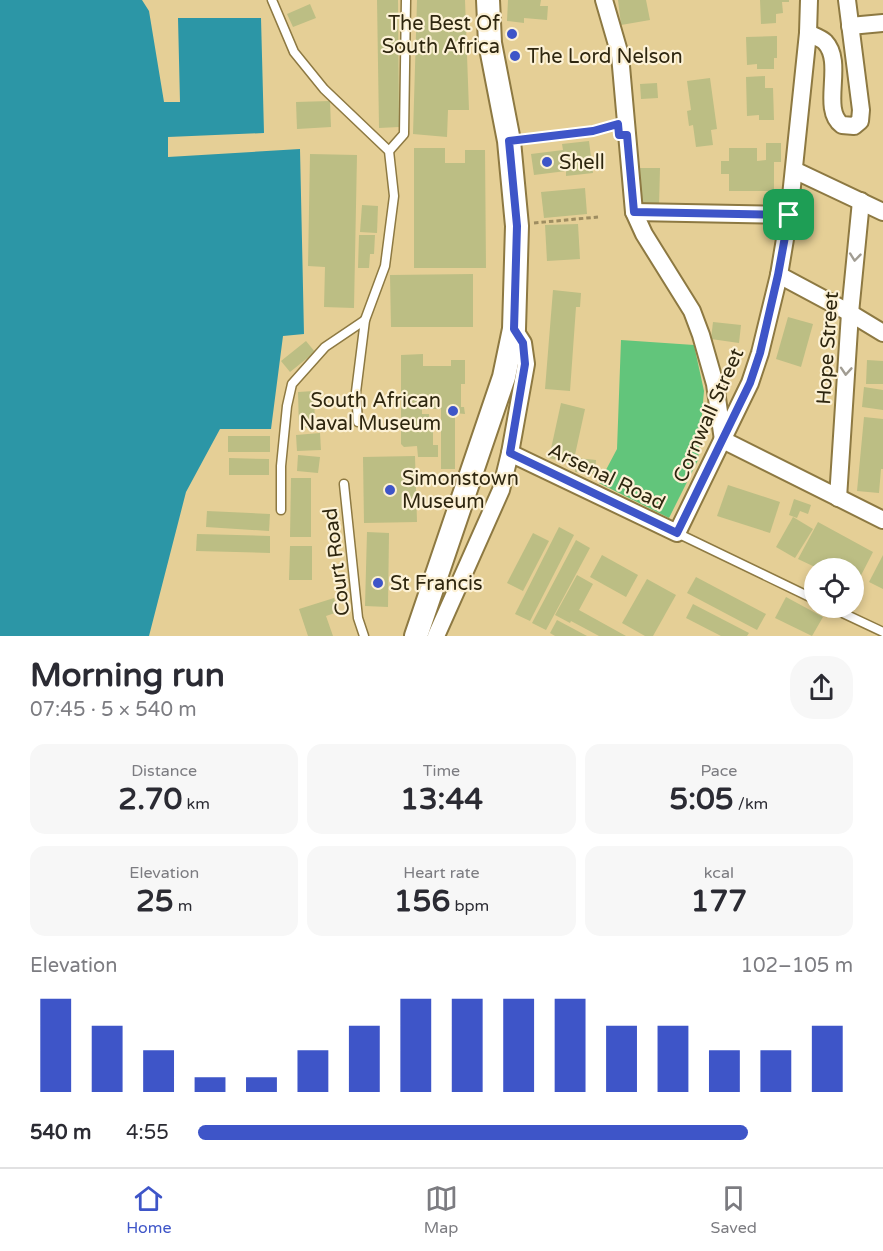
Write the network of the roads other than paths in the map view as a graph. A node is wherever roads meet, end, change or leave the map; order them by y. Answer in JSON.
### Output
{"nodes":[{"id":1,"x":272,"y":0,"type":"edge"},
{"id":2,"x":406,"y":0,"type":"edge"},
{"id":3,"x":488,"y":0,"type":"edge"},
{"id":4,"x":604,"y":0,"type":"edge"},
{"id":5,"x":809,"y":0,"type":"edge"},
{"id":6,"x":847,"y":0,"type":"edge"},
{"id":7,"x":883,"y":23,"type":"edge"},
{"id":8,"x":850,"y":26,"type":"junction"},
{"id":9,"x":808,"y":33,"type":"junction"},
{"id":10,"x":389,"y":151,"type":"junction"},
{"id":11,"x":794,"y":170,"type":"junction"},
{"id":12,"x":861,"y":201,"type":"junction"},
{"id":13,"x":634,"y":212,"type":"junction"},
{"id":14,"x":883,"y":212,"type":"edge"},
{"id":15,"x":789,"y":215,"type":"junction"},
{"id":16,"x":778,"y":275,"type":"junction"},
{"id":17,"x":850,"y":313,"type":"junction"},
{"id":18,"x":365,"y":320,"type":"junction"},
{"id":19,"x":514,"y":329,"type":"junction"},
{"id":20,"x":883,"y":333,"type":"edge"},
{"id":21,"x":358,"y":422,"type":"dead end"},
{"id":22,"x":723,"y":440,"type":"junction"},
{"id":23,"x":510,"y":453,"type":"junction"},
{"id":24,"x":344,"y":484,"type":"dead end"},
{"id":25,"x":838,"y":498,"type":"junction"},
{"id":26,"x":281,"y":510,"type":"dead end"},
{"id":27,"x":883,"y":520,"type":"edge"},
{"id":28,"x":677,"y":533,"type":"junction"},
{"id":29,"x":804,"y":594,"type":"edge"},
{"id":30,"x":853,"y":618,"type":"edge"},
{"id":31,"x":883,"y":632,"type":"edge"},
{"id":32,"x":364,"y":636,"type":"edge"},
{"id":33,"x":416,"y":636,"type":"edge"},
{"id":34,"x":436,"y":636,"type":"edge"}],
"edges":[{"from":1,"to":10,"type":"lane"},
{"from":2,"to":10,"type":"lane"},
{"from":3,"to":19,"type":"main road"},
{"from":4,"to":13,"type":"street"},
{"from":5,"to":9,"type":"street","name":"Cornwall Street"},
{"from":6,"to":8,"type":"street"},
{"from":7,"to":8,"type":"street"},
{"from":8,"to":9,"type":"street"},
{"from":9,"to":11,"type":"street","name":"Cornwall Street"},
{"from":10,"to":18,"type":"lane"},
{"from":11,"to":12,"type":"street"},
{"from":11,"to":15,"type":"street","name":"Cornwall Street"},
{"from":12,"to":14,"type":"street"},
{"from":12,"to":17,"type":"street","name":"Hope Street","one_way":true},
{"from":13,"to":15,"type":"street"},
{"from":13,"to":22,"type":"street"},
{"from":15,"to":16,"type":"street","name":"Cornwall Street"},
{"from":16,"to":17,"type":"street"},
{"from":16,"to":22,"type":"street","name":"Cornwall Street"},
{"from":17,"to":20,"type":"street"},
{"from":17,"to":25,"type":"street","name":"Hope Street","one_way":true},
{"from":18,"to":21,"type":"lane"},
{"from":18,"to":26,"type":"lane"},
{"from":19,"to":23,"type":"street"},
{"from":19,"to":33,"type":"main road"},
{"from":22,"to":25,"type":"street"},
{"from":22,"to":28,"type":"street","name":"Cornwall Street"},
{"from":23,"to":28,"type":"street","name":"Arsenal Road"},
{"from":23,"to":34,"type":"street"},
{"from":24,"to":32,"type":"lane","name":"Court Road"},
{"from":25,"to":27,"type":"street"},
{"from":28,"to":29,"type":"lane","name":"Arsenal Road"},
{"from":30,"to":31,"type":"lane"}]}
